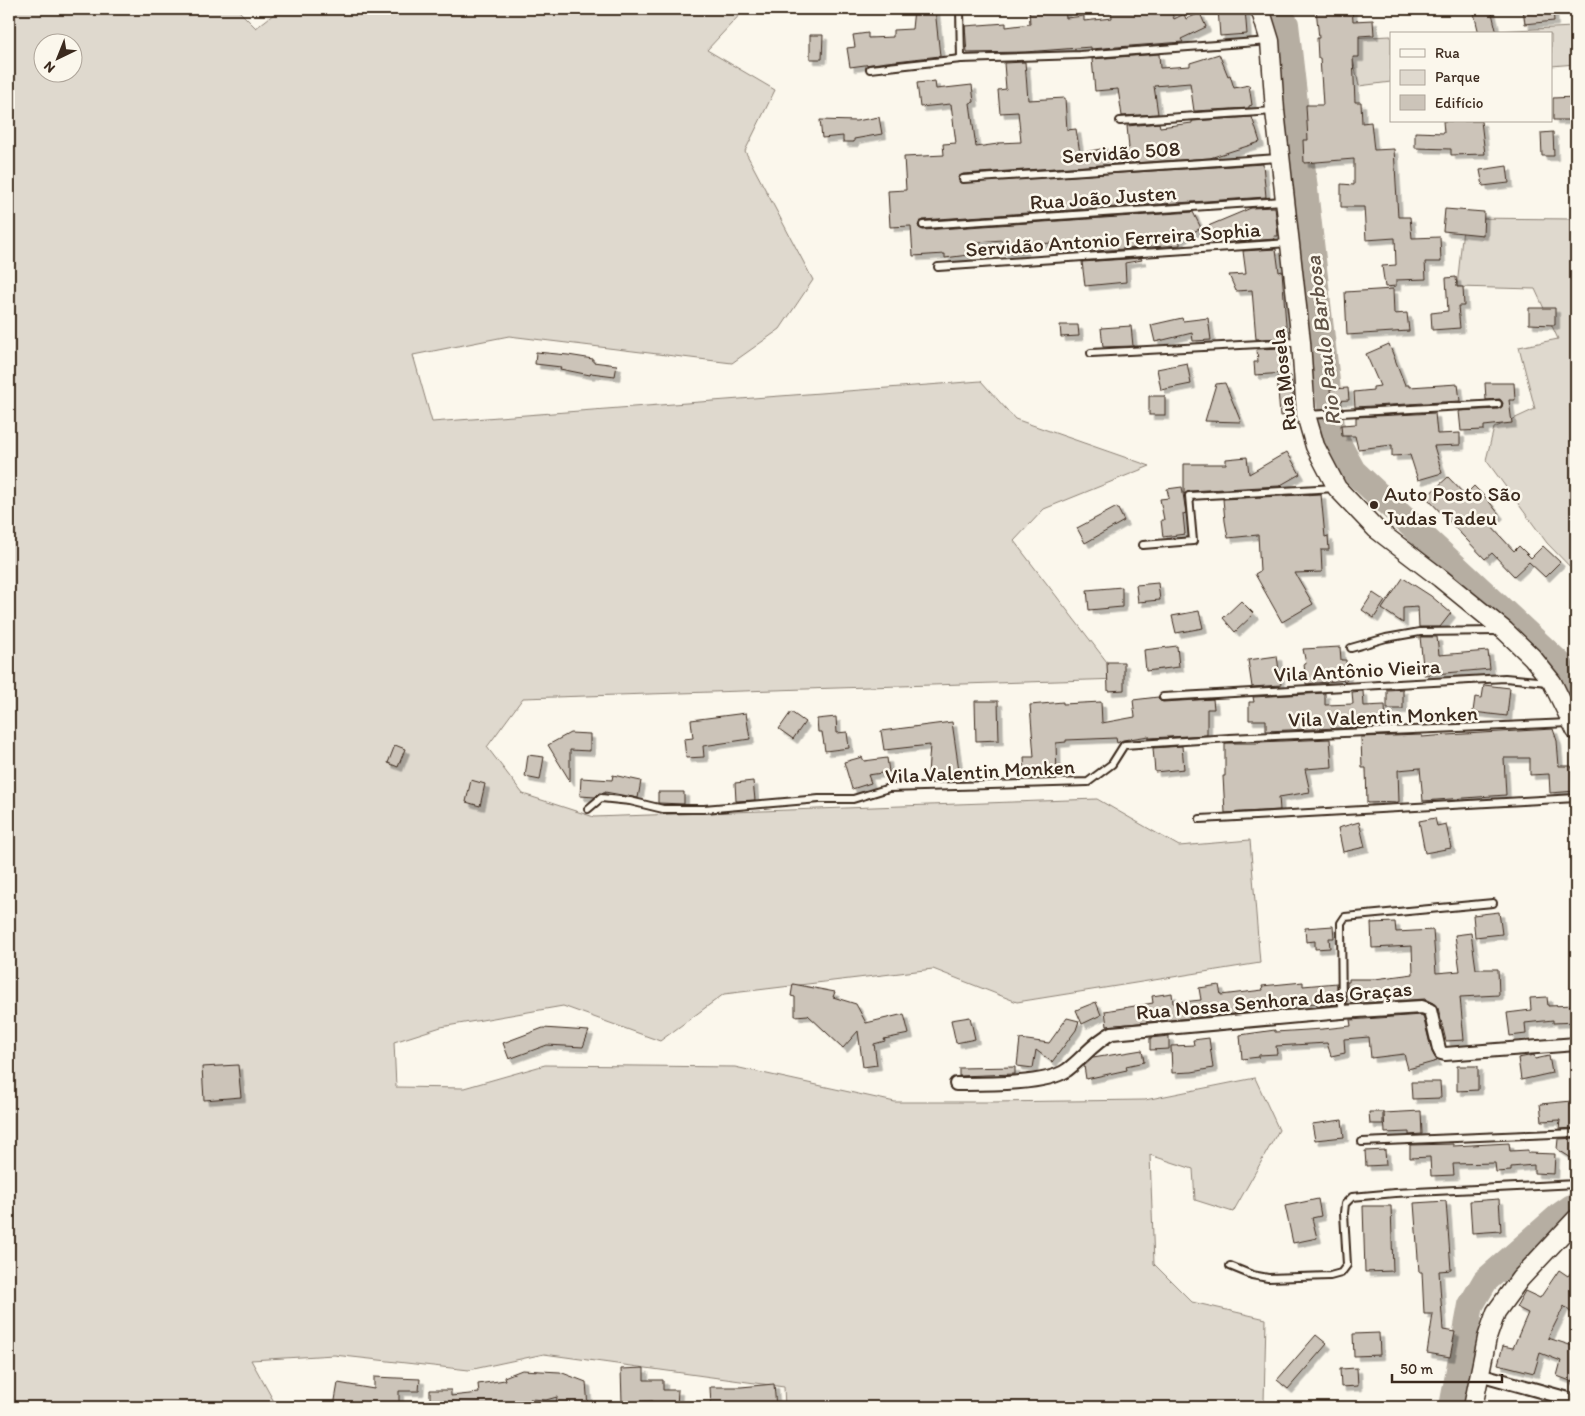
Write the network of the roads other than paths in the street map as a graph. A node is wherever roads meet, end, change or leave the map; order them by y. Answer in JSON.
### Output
{"nodes":[{"id":1,"x":960,"y":9,"type":"edge"},
{"id":2,"x":1258,"y":9,"type":"edge"},
{"id":3,"x":1270,"y":41,"type":"junction"},
{"id":4,"x":961,"y":59,"type":"junction"},
{"id":5,"x":870,"y":69,"type":"dead end"},
{"id":6,"x":1275,"y":111,"type":"junction"},
{"id":7,"x":1120,"y":121,"type":"dead end"},
{"id":8,"x":1281,"y":157,"type":"junction"},
{"id":9,"x":963,"y":179,"type":"dead end"},
{"id":10,"x":1286,"y":200,"type":"junction"},
{"id":11,"x":923,"y":225,"type":"dead end"},
{"id":12,"x":1290,"y":243,"type":"junction"},
{"id":13,"x":938,"y":267,"type":"dead end"},
{"id":14,"x":1300,"y":342,"type":"junction"},
{"id":15,"x":1091,"y":353,"type":"dead end"},
{"id":16,"x":1498,"y":404,"type":"dead end"},
{"id":17,"x":1306,"y":415,"type":"junction"},
{"id":18,"x":1337,"y":488,"type":"junction"},
{"id":19,"x":1143,"y":545,"type":"dead end"},
{"id":20,"x":1505,"y":631,"type":"junction"},
{"id":21,"x":1351,"y":648,"type":"dead end"},
{"id":22,"x":1552,"y":682,"type":"junction"},
{"id":23,"x":1164,"y":697,"type":"dead end"},
{"id":24,"x":1575,"y":727,"type":"edge"},
{"id":25,"x":1576,"y":798,"type":"edge"},
{"id":26,"x":588,"y":809,"type":"dead end"},
{"id":27,"x":1200,"y":819,"type":"dead end"},
{"id":28,"x":1493,"y":903,"type":"dead end"},
{"id":29,"x":1342,"y":1012,"type":"junction"},
{"id":30,"x":1576,"y":1044,"type":"edge"},
{"id":31,"x":956,"y":1084,"type":"dead end"},
{"id":32,"x":1576,"y":1133,"type":"edge"},
{"id":33,"x":1362,"y":1142,"type":"dead end"},
{"id":34,"x":1576,"y":1184,"type":"edge"},
{"id":35,"x":1576,"y":1219,"type":"edge"},
{"id":36,"x":1230,"y":1266,"type":"dead end"},
{"id":37,"x":1479,"y":1374,"type":"junction"},
{"id":38,"x":1576,"y":1401,"type":"edge"},
{"id":39,"x":1473,"y":1407,"type":"edge"}],
"edges":[{"from":1,"to":4,"type":"lane"},
{"from":2,"to":3,"type":"street","name":"Rua Mosela"},
{"from":3,"to":4,"type":"lane"},
{"from":3,"to":6,"type":"street","name":"Rua Mosela"},
{"from":4,"to":5,"type":"lane"},
{"from":6,"to":7,"type":"lane"},
{"from":6,"to":8,"type":"street","name":"Rua Mosela"},
{"from":8,"to":9,"type":"lane","name":"Servidão 508"},
{"from":8,"to":10,"type":"street","name":"Rua Mosela"},
{"from":10,"to":11,"type":"lane","name":"Rua João Justen"},
{"from":10,"to":12,"type":"street","name":"Rua Mosela"},
{"from":12,"to":13,"type":"lane","name":"Servidão Antonio Ferreira Sophia"},
{"from":12,"to":14,"type":"street","name":"Rua Mosela"},
{"from":14,"to":15,"type":"lane"},
{"from":14,"to":17,"type":"street","name":"Rua Mosela"},
{"from":16,"to":17,"type":"lane"},
{"from":17,"to":18,"type":"street","name":"Rua Mosela"},
{"from":18,"to":19,"type":"lane"},
{"from":18,"to":20,"type":"street","name":"Rua Mosela"},
{"from":20,"to":21,"type":"lane"},
{"from":20,"to":22,"type":"street","name":"Rua Mosela"},
{"from":22,"to":23,"type":"lane","name":"Vila Antônio Vieira"},
{"from":22,"to":24,"type":"street","name":"Rua Mosela"},
{"from":24,"to":26,"type":"lane","name":"Vila Valentin Monken"},
{"from":25,"to":27,"type":"lane"},
{"from":28,"to":29,"type":"lane"},
{"from":29,"to":30,"type":"street","name":"Rua Nossa Senhora das Graças"},
{"from":29,"to":31,"type":"street","name":"Rua Nossa Senhora das Graças"},
{"from":32,"to":33,"type":"lane"},
{"from":34,"to":36,"type":"lane"},
{"from":35,"to":37,"type":"street"},
{"from":37,"to":38,"type":"street"},
{"from":37,"to":39,"type":"street"}]}
